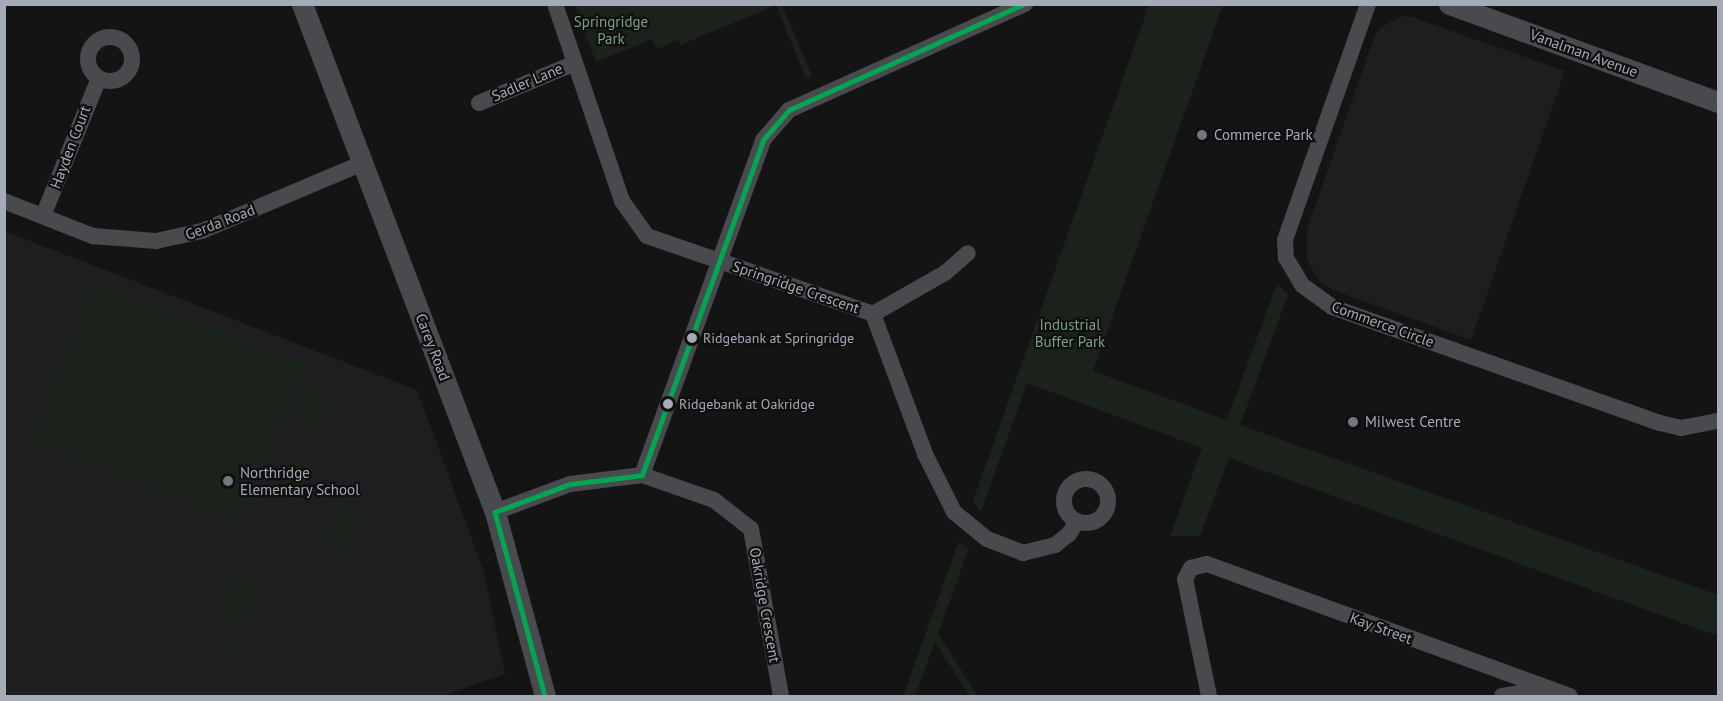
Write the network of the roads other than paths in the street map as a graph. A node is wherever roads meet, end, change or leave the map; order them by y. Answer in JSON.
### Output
{"nodes":[{"id":1,"x":302,"y":4,"type":"edge"},
{"id":2,"x":555,"y":4,"type":"edge"},
{"id":3,"x":1025,"y":4,"type":"edge"},
{"id":4,"x":1368,"y":4,"type":"edge"},
{"id":5,"x":1449,"y":4,"type":"edge"},
{"id":6,"x":575,"y":63,"type":"junction"},
{"id":7,"x":99,"y":78,"type":"dead end"},
{"id":8,"x":1719,"y":102,"type":"edge"},
{"id":9,"x":479,"y":103,"type":"dead end"},
{"id":10,"x":363,"y":163,"type":"junction"},
{"id":11,"x":4,"y":201,"type":"edge"},
{"id":12,"x":43,"y":216,"type":"junction"},
{"id":13,"x":968,"y":253,"type":"dead end"},
{"id":14,"x":719,"y":261,"type":"junction"},
{"id":15,"x":873,"y":314,"type":"junction"},
{"id":16,"x":1719,"y":421,"type":"edge"},
{"id":17,"x":642,"y":475,"type":"junction"},
{"id":18,"x":495,"y":512,"type":"junction"},
{"id":19,"x":1077,"y":521,"type":"dead end"},
{"id":20,"x":1546,"y":688,"type":"junction"},
{"id":21,"x":544,"y":696,"type":"edge"},
{"id":22,"x":781,"y":696,"type":"edge"},
{"id":23,"x":1209,"y":696,"type":"edge"},
{"id":24,"x":1502,"y":696,"type":"edge"},
{"id":25,"x":1570,"y":696,"type":"edge"}],
"edges":[{"from":1,"to":10,"type":"street","name":"Carey Road"},
{"from":2,"to":6,"type":"street","name":"Springridge Crescent"},
{"from":3,"to":14,"type":"street"},
{"from":4,"to":16,"type":"street","name":"Commerce Circle"},
{"from":5,"to":8,"type":"street","name":"Vanalman Avenue"},
{"from":6,"to":9,"type":"street","name":"Sadler Lane"},
{"from":6,"to":14,"type":"street","name":"Springridge Crescent"},
{"from":7,"to":12,"type":"street","name":"Hayden Court"},
{"from":10,"to":12,"type":"street","name":"Gerda Road"},
{"from":10,"to":18,"type":"street","name":"Carey Road"},
{"from":11,"to":12,"type":"street","name":"Gerda Road"},
{"from":13,"to":15,"type":"street"},
{"from":14,"to":15,"type":"street","name":"Springridge Crescent"},
{"from":14,"to":17,"type":"street"},
{"from":15,"to":19,"type":"street","name":"Springridge Crescent"},
{"from":17,"to":18,"type":"street"},
{"from":17,"to":22,"type":"street","name":"Oakridge Crescent"},
{"from":18,"to":21,"type":"street","name":"Carey Road"},
{"from":20,"to":23,"type":"street","name":"Kay Street"},
{"from":20,"to":24,"type":"street"},
{"from":20,"to":25,"type":"street","name":"Kay Street"}]}
